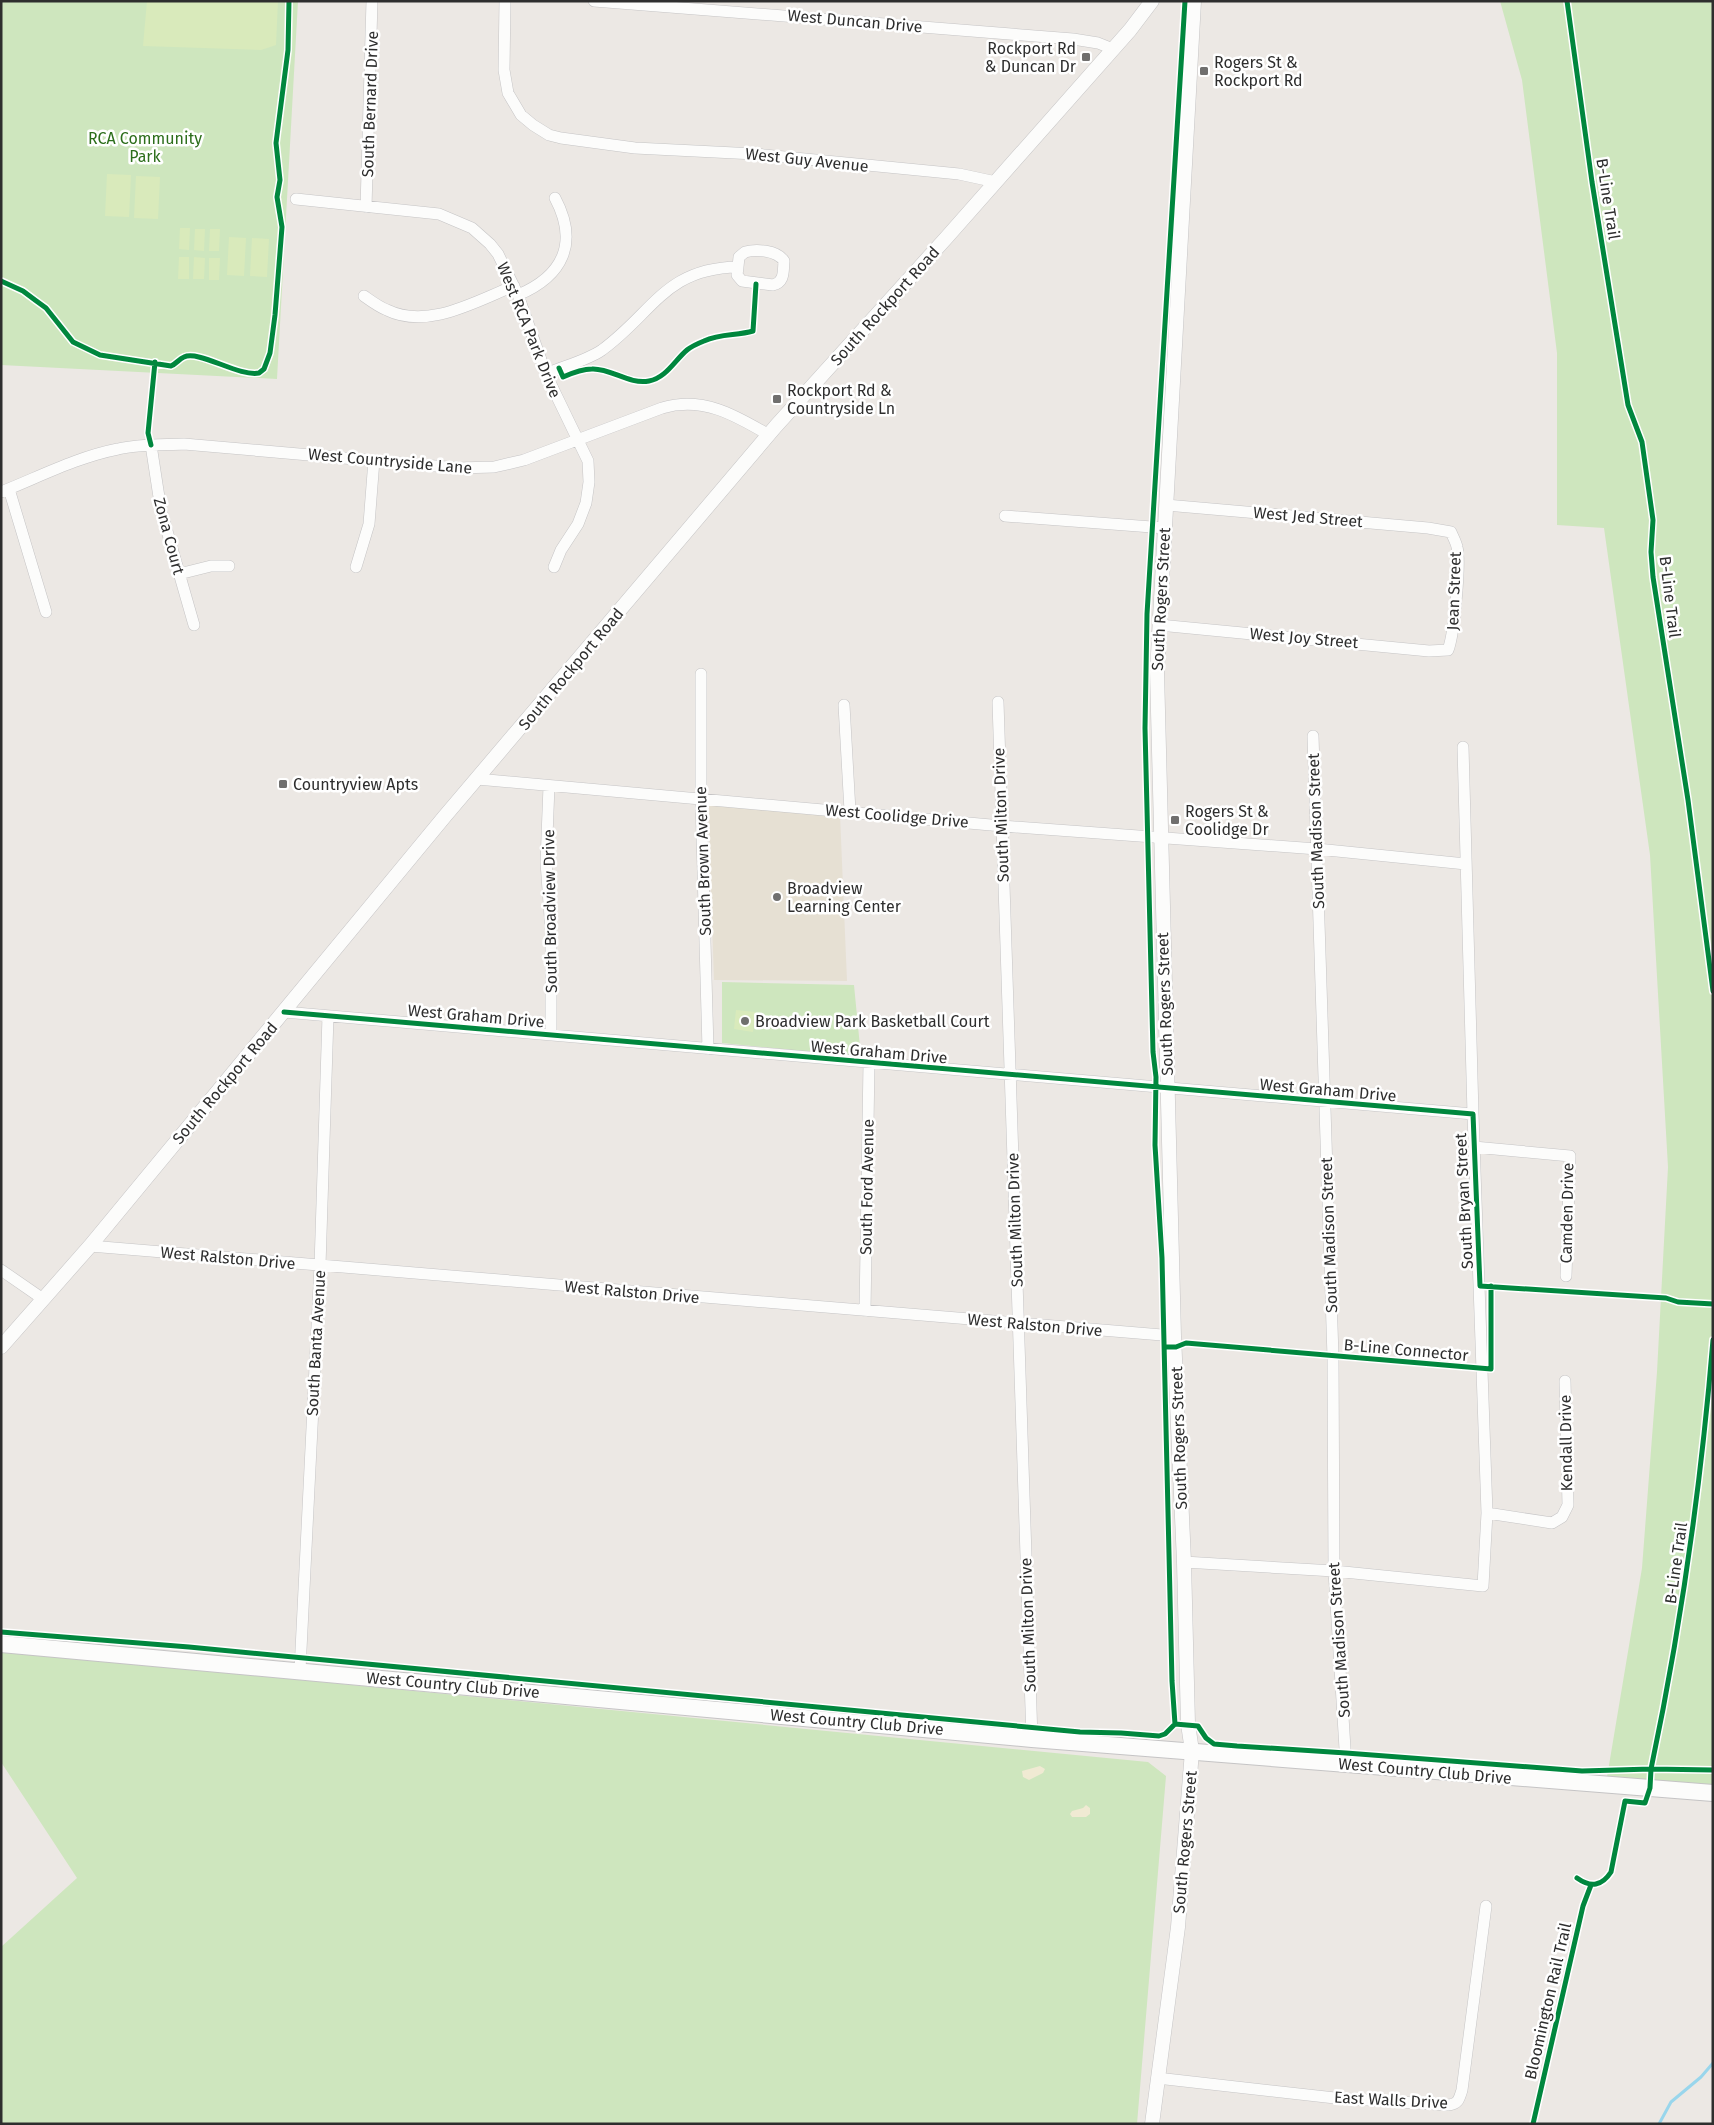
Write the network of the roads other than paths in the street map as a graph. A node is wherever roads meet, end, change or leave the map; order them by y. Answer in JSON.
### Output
{"nodes":[{"id":1,"x":372,"y":1,"type":"edge"},
{"id":2,"x":505,"y":1,"type":"edge"},
{"id":3,"x":594,"y":1,"type":"edge"},
{"id":4,"x":1152,"y":1,"type":"edge"},
{"id":5,"x":1194,"y":1,"type":"edge"},
{"id":6,"x":1114,"y":49,"type":"junction"},
{"id":7,"x":996,"y":182,"type":"junction"},
{"id":8,"x":556,"y":198,"type":"dead end"},
{"id":9,"x":296,"y":199,"type":"dead end"},
{"id":10,"x":366,"y":207,"type":"junction"},
{"id":11,"x":738,"y":267,"type":"dead end"},
{"id":12,"x":516,"y":290,"type":"junction"},
{"id":13,"x":364,"y":296,"type":"dead end"},
{"id":14,"x":546,"y":374,"type":"junction"},
{"id":15,"x":769,"y":435,"type":"junction"},
{"id":16,"x":576,"y":440,"type":"junction"},
{"id":17,"x":151,"y":445,"type":"junction"},
{"id":18,"x":374,"y":460,"type":"junction"},
{"id":19,"x":5,"y":490,"type":"edge"},
{"id":20,"x":1166,"y":505,"type":"junction"},
{"id":21,"x":1005,"y":516,"type":"dead end"},
{"id":22,"x":1165,"y":528,"type":"junction"},
{"id":23,"x":1451,"y":532,"type":"joint"},
{"id":24,"x":228,"y":566,"type":"dead end"},
{"id":25,"x":356,"y":567,"type":"dead end"},
{"id":26,"x":554,"y":567,"type":"dead end"},
{"id":27,"x":179,"y":574,"type":"junction"},
{"id":28,"x":46,"y":612,"type":"dead end"},
{"id":29,"x":1159,"y":625,"type":"junction"},
{"id":30,"x":194,"y":626,"type":"dead end"},
{"id":31,"x":1448,"y":650,"type":"joint"},
{"id":32,"x":701,"y":674,"type":"dead end"},
{"id":33,"x":998,"y":702,"type":"dead end"},
{"id":34,"x":844,"y":705,"type":"dead end"},
{"id":35,"x":1313,"y":736,"type":"dead end"},
{"id":36,"x":1463,"y":747,"type":"dead end"},
{"id":37,"x":478,"y":779,"type":"junction"},
{"id":38,"x":549,"y":786,"type":"junction"},
{"id":39,"x":701,"y":799,"type":"junction"},
{"id":40,"x":850,"y":811,"type":"junction"},
{"id":41,"x":1002,"y":826,"type":"junction"},
{"id":42,"x":1160,"y":838,"type":"junction"},
{"id":43,"x":1317,"y":849,"type":"junction"},
{"id":44,"x":1466,"y":864,"type":"junction"},
{"id":45,"x":284,"y":1012,"type":"junction"},
{"id":46,"x":328,"y":1016,"type":"junction"},
{"id":47,"x":551,"y":1036,"type":"junction"},
{"id":48,"x":708,"y":1049,"type":"junction"},
{"id":49,"x":869,"y":1063,"type":"junction"},
{"id":50,"x":1010,"y":1076,"type":"junction"},
{"id":51,"x":1168,"y":1089,"type":"junction"},
{"id":52,"x":1325,"y":1102,"type":"junction"},
{"id":53,"x":1472,"y":1114,"type":"junction"},
{"id":54,"x":1474,"y":1147,"type":"junction"},
{"id":55,"x":90,"y":1246,"type":"junction"},
{"id":56,"x":320,"y":1266,"type":"junction"},
{"id":57,"x":1,"y":1270,"type":"edge"},
{"id":58,"x":1566,"y":1276,"type":"dead end"},
{"id":59,"x":43,"y":1299,"type":"junction"},
{"id":60,"x":865,"y":1311,"type":"junction"},
{"id":61,"x":1018,"y":1324,"type":"junction"},
{"id":62,"x":1174,"y":1336,"type":"junction"},
{"id":63,"x":1,"y":1347,"type":"edge"},
{"id":64,"x":1565,"y":1381,"type":"dead end"},
{"id":65,"x":1487,"y":1513,"type":"junction"},
{"id":66,"x":1184,"y":1562,"type":"junction"},
{"id":67,"x":1334,"y":1571,"type":"junction"},
{"id":68,"x":1,"y":1644,"type":"edge"},
{"id":69,"x":300,"y":1670,"type":"junction"},
{"id":70,"x":1032,"y":1739,"type":"junction"},
{"id":71,"x":1192,"y":1751,"type":"junction"},
{"id":72,"x":1346,"y":1765,"type":"junction"},
{"id":73,"x":1713,"y":1793,"type":"edge"},
{"id":74,"x":1486,"y":1906,"type":"dead end"},
{"id":75,"x":1156,"y":2078,"type":"junction"},
{"id":76,"x":1152,"y":2124,"type":"edge"}],
"edges":[{"from":1,"to":10,"type":"street","name":"South Bernard Drive"},
{"from":2,"to":7,"type":"street","name":"West Guy Avenue"},
{"from":3,"to":6,"type":"street","name":"West Duncan Drive"},
{"from":4,"to":6,"type":"street","name":"South Rockport Road"},
{"from":5,"to":20,"type":"street","name":"South Rogers Street"},
{"from":6,"to":7,"type":"street","name":"South Rockport Road"},
{"from":7,"to":15,"type":"street","name":"South Rockport Road"},
{"from":8,"to":12,"type":"street"},
{"from":9,"to":10,"type":"street","name":"West RCA Park Drive"},
{"from":10,"to":12,"type":"street","name":"West RCA Park Drive"},
{"from":11,"to":14,"type":"street"},
{"from":12,"to":13,"type":"street"},
{"from":12,"to":14,"type":"street","name":"West RCA Park Drive"},
{"from":14,"to":16,"type":"street","name":"West RCA Park Drive"},
{"from":15,"to":16,"type":"street","name":"West Countryside Lane"},
{"from":15,"to":37,"type":"street","name":"South Rockport Road"},
{"from":16,"to":18,"type":"street","name":"West Countryside Lane"},
{"from":16,"to":26,"type":"street","name":"West RCA Park Drive"},
{"from":17,"to":18,"type":"street","name":"West Countryside Lane"},
{"from":17,"to":19,"type":"street","name":"West Countryside Lane"},
{"from":17,"to":27,"type":"street","name":"Zona Court"},
{"from":18,"to":25,"type":"street"},
{"from":19,"to":28,"type":"street"},
{"from":20,"to":22,"type":"street","name":"South Rogers Street"},
{"from":20,"to":23,"type":"street","name":"West Jed Street"},
{"from":21,"to":22,"type":"street"},
{"from":22,"to":29,"type":"street","name":"South Rogers Street"},
{"from":23,"to":31,"type":"street","name":"Jean Street"},
{"from":24,"to":27,"type":"street"},
{"from":27,"to":30,"type":"street","name":"Zona Court"},
{"from":29,"to":31,"type":"street","name":"West Joy Street"},
{"from":29,"to":42,"type":"street","name":"South Rogers Street"},
{"from":32,"to":39,"type":"street","name":"South Brown Avenue"},
{"from":33,"to":41,"type":"street","name":"South Milton Drive"},
{"from":34,"to":40,"type":"street"},
{"from":35,"to":43,"type":"street","name":"South Madison Street"},
{"from":36,"to":44,"type":"street","name":"South Bryan Street"},
{"from":37,"to":38,"type":"street","name":"West Coolidge Drive"},
{"from":37,"to":45,"type":"street","name":"South Rockport Road"},
{"from":38,"to":39,"type":"street","name":"West Coolidge Drive"},
{"from":38,"to":47,"type":"street","name":"South Broadview Drive"},
{"from":39,"to":40,"type":"street","name":"West Coolidge Drive"},
{"from":39,"to":48,"type":"street","name":"South Brown Avenue"},
{"from":40,"to":41,"type":"street","name":"West Coolidge Drive"},
{"from":41,"to":42,"type":"street","name":"West Coolidge Drive"},
{"from":41,"to":50,"type":"street","name":"South Milton Drive"},
{"from":42,"to":43,"type":"street","name":"West Coolidge Drive"},
{"from":42,"to":51,"type":"street","name":"South Rogers Street"},
{"from":43,"to":44,"type":"street","name":"West Coolidge Drive"},
{"from":43,"to":52,"type":"street","name":"South Madison Street"},
{"from":44,"to":53,"type":"street","name":"South Bryan Street"},
{"from":45,"to":46,"type":"street","name":"West Graham Drive"},
{"from":45,"to":55,"type":"street","name":"South Rockport Road"},
{"from":46,"to":47,"type":"street","name":"West Graham Drive"},
{"from":46,"to":56,"type":"street","name":"South Banta Avenue"},
{"from":47,"to":48,"type":"street","name":"West Graham Drive"},
{"from":48,"to":49,"type":"street","name":"West Graham Drive"},
{"from":49,"to":50,"type":"street","name":"West Graham Drive"},
{"from":49,"to":60,"type":"street","name":"South Ford Avenue"},
{"from":50,"to":51,"type":"street","name":"West Graham Drive"},
{"from":50,"to":61,"type":"street","name":"South Milton Drive"},
{"from":51,"to":52,"type":"street","name":"West Graham Drive"},
{"from":51,"to":62,"type":"street","name":"South Rogers Street"},
{"from":52,"to":53,"type":"street","name":"West Graham Drive"},
{"from":52,"to":67,"type":"street","name":"South Madison Street"},
{"from":53,"to":54,"type":"street","name":"South Bryan Street"},
{"from":54,"to":58,"type":"street","name":"Camden Drive"},
{"from":54,"to":65,"type":"street","name":"South Bryan Street"},
{"from":55,"to":56,"type":"street","name":"West Ralston Drive"},
{"from":55,"to":59,"type":"street","name":"South Rockport Road"},
{"from":56,"to":60,"type":"street","name":"West Ralston Drive"},
{"from":56,"to":69,"type":"street","name":"South Banta Avenue"},
{"from":57,"to":59,"type":"street"},
{"from":59,"to":63,"type":"street","name":"South Rockport Road"},
{"from":60,"to":61,"type":"street","name":"West Ralston Drive"},
{"from":61,"to":62,"type":"street","name":"West Ralston Drive"},
{"from":61,"to":70,"type":"street","name":"South Milton Drive"},
{"from":62,"to":66,"type":"street","name":"South Rogers Street"},
{"from":64,"to":65,"type":"street","name":"Kendall Drive"},
{"from":65,"to":67,"type":"street","name":"South Bryan Street"},
{"from":66,"to":67,"type":"street"},
{"from":66,"to":71,"type":"street","name":"South Rogers Street"},
{"from":67,"to":72,"type":"street","name":"South Madison Street"},
{"from":68,"to":69,"type":"main road","name":"West Country Club Drive"},
{"from":69,"to":70,"type":"main road","name":"West Country Club Drive"},
{"from":70,"to":71,"type":"main road","name":"West Country Club Drive"},
{"from":71,"to":72,"type":"main road","name":"West Country Club Drive"},
{"from":71,"to":75,"type":"street","name":"South Rogers Street"},
{"from":72,"to":73,"type":"main road","name":"West Country Club Drive"},
{"from":74,"to":75,"type":"street","name":"East Walls Drive"},
{"from":75,"to":76,"type":"street","name":"South Rogers Street"}]}
